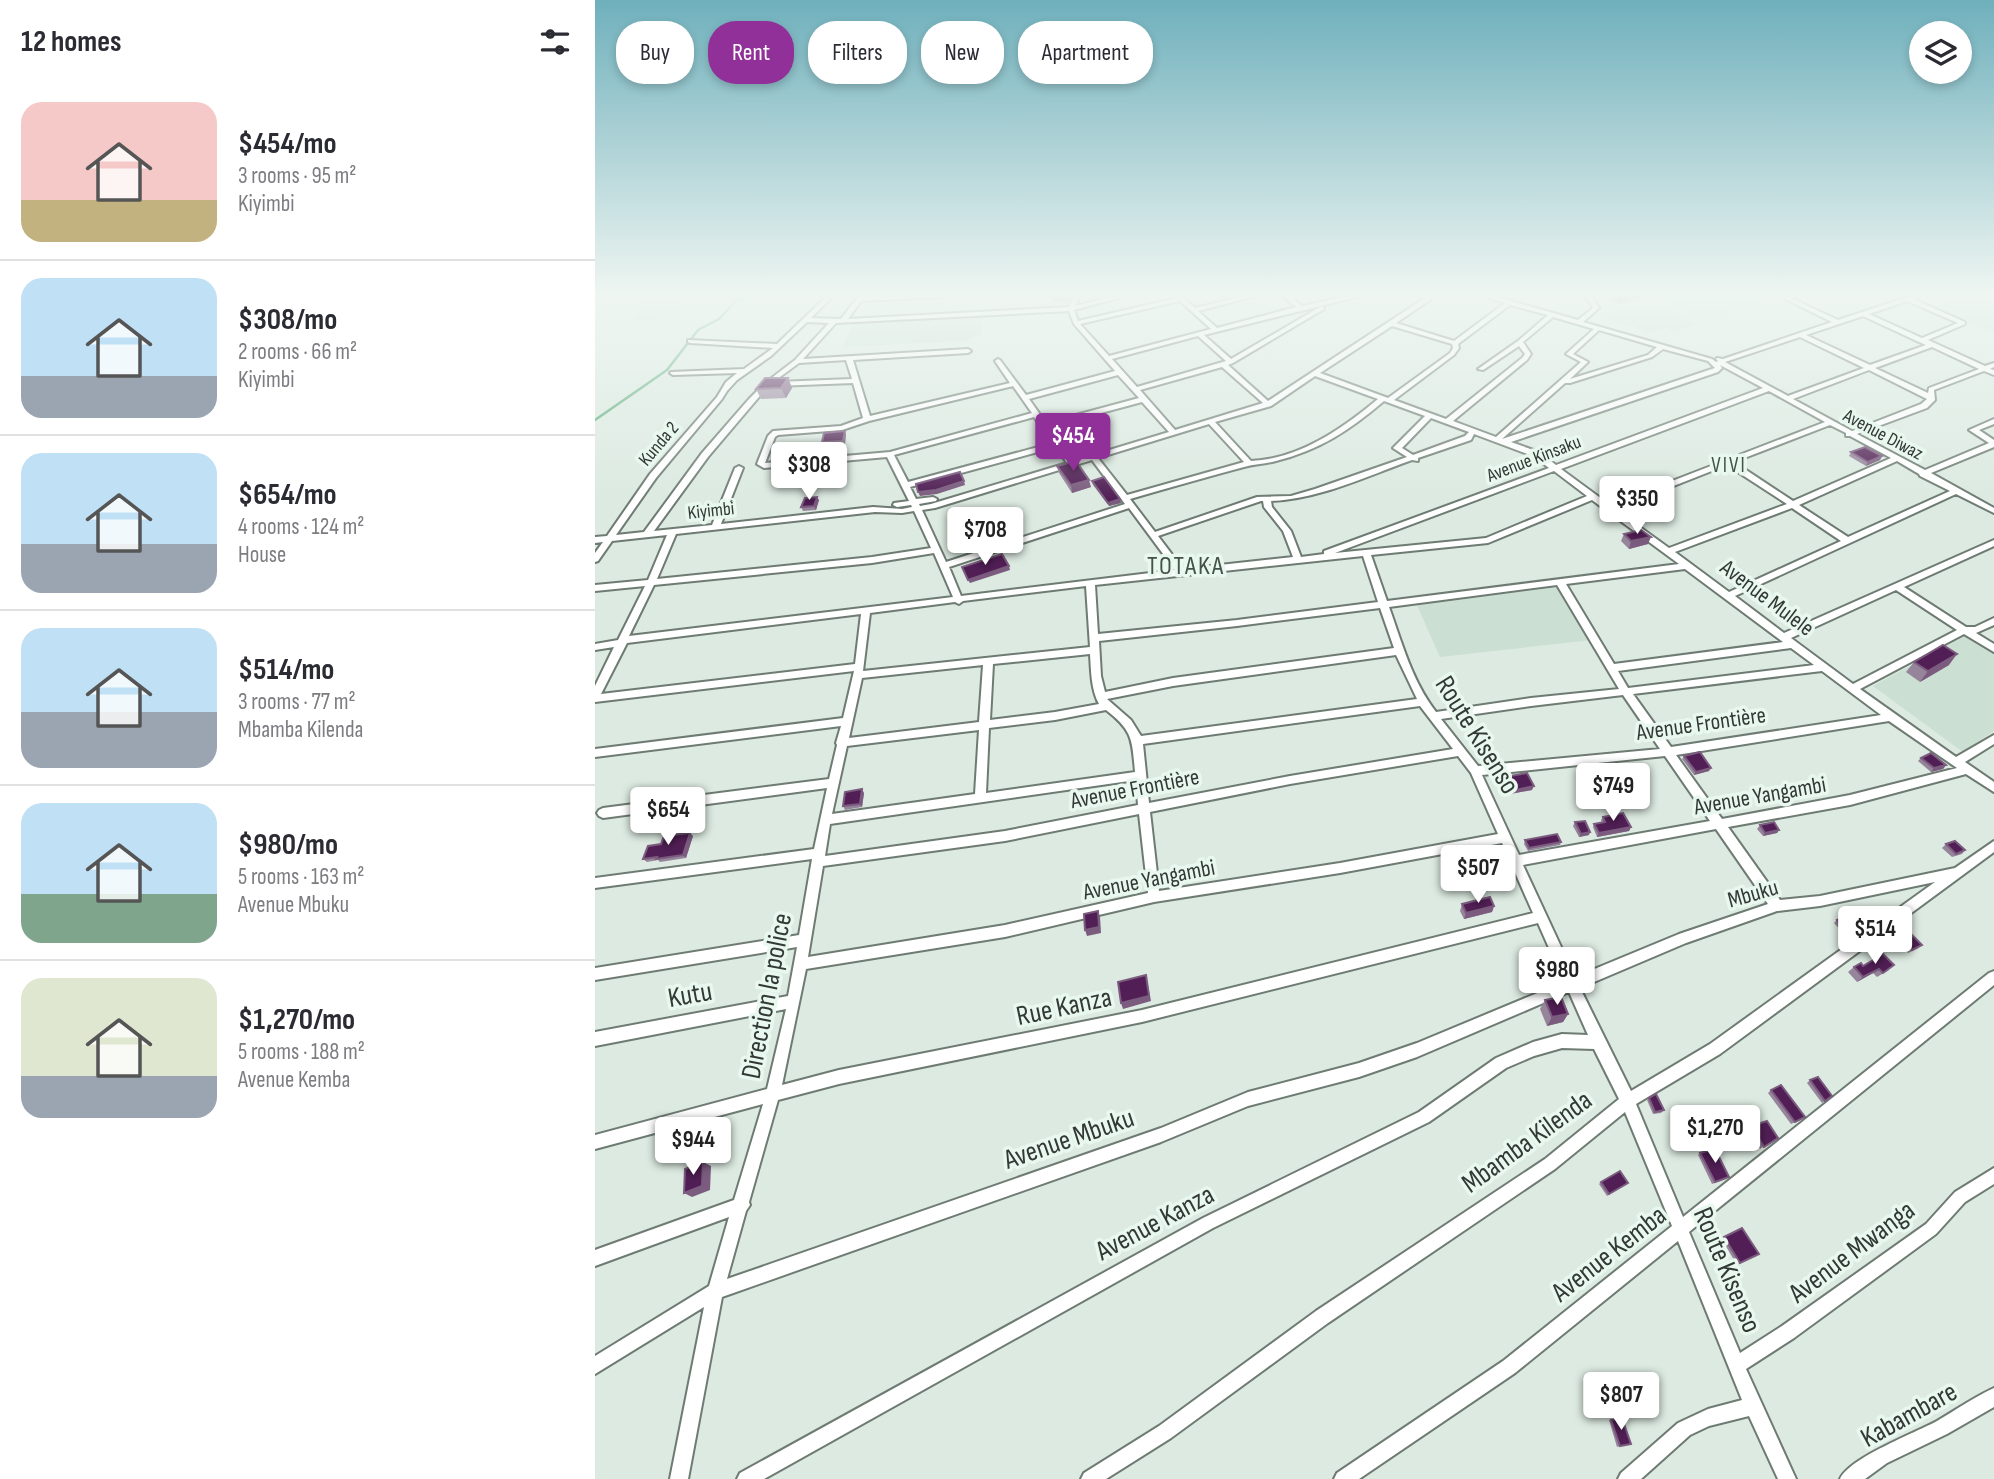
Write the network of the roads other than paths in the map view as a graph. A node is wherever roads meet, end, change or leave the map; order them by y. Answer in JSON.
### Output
{"nodes":[{"id":1,"x":759,"y":362,"type":"edge"},
{"id":2,"x":796,"y":362,"type":"edge"},
{"id":3,"x":850,"y":362,"type":"edge"},
{"id":4,"x":999,"y":362,"type":"edge"},
{"id":5,"x":1111,"y":362,"type":"edge"},
{"id":6,"x":1333,"y":362,"type":"edge"},
{"id":7,"x":1440,"y":362,"type":"edge"},
{"id":8,"x":1491,"y":362,"type":"edge"},
{"id":9,"x":1521,"y":362,"type":"edge"},
{"id":10,"x":1585,"y":362,"type":"edge"},
{"id":11,"x":1632,"y":362,"type":"edge"},
{"id":12,"x":1718,"y":362,"type":"joint"},
{"id":13,"x":1856,"y":362,"type":"edge"},
{"id":14,"x":1884,"y":362,"type":"edge"},
{"id":15,"x":1969,"y":362,"type":"edge"},
{"id":16,"x":1228,"y":363,"type":"joint"},
{"id":17,"x":1994,"y":365,"type":"edge"},
{"id":18,"x":1868,"y":368,"type":"junction"},
{"id":19,"x":1481,"y":369,"type":"dead end"},
{"id":20,"x":1984,"y":369,"type":"junction"},
{"id":21,"x":745,"y":371,"type":"junction"},
{"id":22,"x":1120,"y":372,"type":"junction"},
{"id":23,"x":673,"y":373,"type":"dead end"},
{"id":24,"x":1994,"y":373,"type":"edge"},
{"id":25,"x":1316,"y":374,"type":"junction"},
{"id":26,"x":853,"y":381,"type":"junction"},
{"id":27,"x":767,"y":384,"type":"junction"},
{"id":28,"x":1013,"y":384,"type":"junction"},
{"id":29,"x":1562,"y":385,"type":"junction"},
{"id":30,"x":1136,"y":388,"type":"junction"},
{"id":31,"x":1768,"y":389,"type":"junction"},
{"id":32,"x":1930,"y":397,"type":"junction"},
{"id":33,"x":1024,"y":398,"type":"junction"},
{"id":34,"x":1145,"y":399,"type":"junction"},
{"id":35,"x":1386,"y":399,"type":"junction"},
{"id":36,"x":1786,"y":399,"type":"junction"},
{"id":37,"x":1268,"y":404,"type":"junction"},
{"id":38,"x":1037,"y":414,"type":"junction"},
{"id":39,"x":1429,"y":416,"type":"junction"},
{"id":40,"x":867,"y":419,"type":"junction"},
{"id":41,"x":1994,"y":421,"type":"edge"},
{"id":42,"x":1211,"y":422,"type":"junction"},
{"id":43,"x":1447,"y":422,"type":"junction"},
{"id":44,"x":1828,"y":423,"type":"junction"},
{"id":45,"x":1044,"y":426,"type":"junction"},
{"id":46,"x":1473,"y":431,"type":"junction"},
{"id":47,"x":1174,"y":433,"type":"junction"},
{"id":48,"x":1849,"y":434,"type":"junction"},
{"id":49,"x":1501,"y":441,"type":"junction"},
{"id":50,"x":1994,"y":443,"type":"edge"},
{"id":51,"x":1057,"y":444,"type":"junction"},
{"id":52,"x":890,"y":454,"type":"junction"},
{"id":53,"x":1093,"y":456,"type":"junction"},
{"id":54,"x":1415,"y":458,"type":"junction"},
{"id":55,"x":1896,"y":459,"type":"junction"},
{"id":56,"x":1727,"y":461,"type":"junction"},
{"id":57,"x":1071,"y":463,"type":"junction"},
{"id":58,"x":1249,"y":463,"type":"junction"},
{"id":59,"x":1554,"y":467,"type":"junction"},
{"id":60,"x":739,"y":468,"type":"dead end"},
{"id":61,"x":1923,"y":474,"type":"junction"},
{"id":62,"x":907,"y":485,"type":"junction"},
{"id":63,"x":1956,"y":491,"type":"junction"},
{"id":64,"x":1594,"y":496,"type":"junction"},
{"id":65,"x":1267,"y":499,"type":"junction"},
{"id":66,"x":1128,"y":502,"type":"junction"},
{"id":67,"x":1792,"y":505,"type":"junction"},
{"id":68,"x":916,"y":506,"type":"junction"},
{"id":69,"x":1609,"y":508,"type":"junction"},
{"id":70,"x":1994,"y":511,"type":"edge"},
{"id":71,"x":715,"y":527,"type":"junction"},
{"id":72,"x":673,"y":531,"type":"junction"},
{"id":73,"x":647,"y":534,"type":"junction"},
{"id":74,"x":1154,"y":535,"type":"junction"},
{"id":75,"x":609,"y":538,"type":"junction"},
{"id":76,"x":595,"y":540,"type":"edge"},
{"id":77,"x":1846,"y":540,"type":"junction"},
{"id":78,"x":1994,"y":543,"type":"edge"},
{"id":79,"x":937,"y":550,"type":"junction"},
{"id":80,"x":1668,"y":552,"type":"junction"},
{"id":81,"x":1366,"y":554,"type":"junction"},
{"id":82,"x":595,"y":559,"type":"edge"},
{"id":83,"x":1312,"y":559,"type":"junction"},
{"id":84,"x":1298,"y":560,"type":"junction"},
{"id":85,"x":944,"y":566,"type":"junction"},
{"id":86,"x":1688,"y":566,"type":"junction"},
{"id":87,"x":1181,"y":572,"type":"junction"},
{"id":88,"x":651,"y":582,"type":"junction"},
{"id":89,"x":1561,"y":583,"type":"junction"},
{"id":90,"x":1090,"y":584,"type":"junction"},
{"id":91,"x":1899,"y":587,"type":"junction"},
{"id":92,"x":595,"y":588,"type":"edge"},
{"id":93,"x":1730,"y":595,"type":"junction"},
{"id":94,"x":959,"y":601,"type":"junction"},
{"id":95,"x":1383,"y":604,"type":"junction"},
{"id":96,"x":866,"y":612,"type":"junction"},
{"id":97,"x":1994,"y":621,"type":"edge"},
{"id":98,"x":1965,"y":630,"type":"junction"},
{"id":99,"x":1784,"y":637,"type":"junction"},
{"id":100,"x":623,"y":642,"type":"junction"},
{"id":101,"x":1095,"y":644,"type":"junction"},
{"id":102,"x":1794,"y":644,"type":"junction"},
{"id":103,"x":595,"y":647,"type":"edge"},
{"id":104,"x":1994,"y":649,"type":"edge"},
{"id":105,"x":1400,"y":651,"type":"junction"},
{"id":106,"x":988,"y":663,"type":"junction"},
{"id":107,"x":1824,"y":667,"type":"junction"},
{"id":108,"x":1613,"y":668,"type":"junction"},
{"id":109,"x":859,"y":671,"type":"junction"},
{"id":110,"x":1853,"y":688,"type":"junction"},
{"id":111,"x":1627,"y":694,"type":"junction"},
{"id":112,"x":595,"y":697,"type":"edge"},
{"id":113,"x":1103,"y":701,"type":"junction"},
{"id":114,"x":1423,"y":702,"type":"junction"},
{"id":115,"x":1433,"y":716,"type":"junction"},
{"id":116,"x":1891,"y":717,"type":"junction"},
{"id":117,"x":846,"y":722,"type":"junction"},
{"id":118,"x":983,"y":725,"type":"junction"},
{"id":119,"x":1994,"y":738,"type":"edge"},
{"id":120,"x":1137,"y":741,"type":"junction"},
{"id":121,"x":841,"y":743,"type":"junction"},
{"id":122,"x":1460,"y":752,"type":"junction"},
{"id":123,"x":1667,"y":752,"type":"junction"},
{"id":124,"x":595,"y":753,"type":"edge"},
{"id":125,"x":1956,"y":762,"type":"junction"},
{"id":126,"x":1968,"y":770,"type":"junction"},
{"id":127,"x":1475,"y":771,"type":"junction"},
{"id":128,"x":1141,"y":775,"type":"junction"},
{"id":129,"x":833,"y":783,"type":"junction"},
{"id":130,"x":1994,"y":788,"type":"edge"},
{"id":131,"x":981,"y":797,"type":"junction"},
{"id":132,"x":1144,"y":808,"type":"junction"},
{"id":133,"x":603,"y":813,"type":"dead end"},
{"id":134,"x":825,"y":820,"type":"junction"},
{"id":135,"x":1720,"y":824,"type":"junction"},
{"id":136,"x":1506,"y":836,"type":"junction"},
{"id":137,"x":1994,"y":846,"type":"edge"},
{"id":138,"x":819,"y":857,"type":"junction"},
{"id":139,"x":1516,"y":861,"type":"junction"},
{"id":140,"x":1954,"y":873,"type":"junction"},
{"id":141,"x":595,"y":883,"type":"edge"},
{"id":142,"x":1154,"y":897,"type":"junction"},
{"id":143,"x":1777,"y":906,"type":"junction"},
{"id":144,"x":1542,"y":916,"type":"junction"},
{"id":145,"x":805,"y":940,"type":"junction"},
{"id":146,"x":800,"y":964,"type":"junction"},
{"id":147,"x":595,"y":974,"type":"edge"},
{"id":148,"x":1994,"y":977,"type":"edge"},
{"id":149,"x":1573,"y":986,"type":"junction"},
{"id":150,"x":794,"y":1001,"type":"junction"},
{"id":151,"x":595,"y":1039,"type":"edge"},
{"id":152,"x":1598,"y":1042,"type":"junction"},
{"id":153,"x":773,"y":1094,"type":"junction"},
{"id":154,"x":1628,"y":1101,"type":"junction"},
{"id":155,"x":595,"y":1142,"type":"edge"},
{"id":156,"x":1994,"y":1175,"type":"edge"},
{"id":157,"x":742,"y":1205,"type":"junction"},
{"id":158,"x":1682,"y":1231,"type":"junction"},
{"id":159,"x":595,"y":1258,"type":"edge"},
{"id":160,"x":715,"y":1291,"type":"junction"},
{"id":161,"x":1737,"y":1365,"type":"junction"},
{"id":162,"x":595,"y":1366,"type":"edge"},
{"id":163,"x":1994,"y":1397,"type":"edge"},
{"id":164,"x":1753,"y":1406,"type":"junction"},
{"id":165,"x":679,"y":1479,"type":"edge"},
{"id":166,"x":746,"y":1479,"type":"edge"},
{"id":167,"x":1090,"y":1479,"type":"edge"},
{"id":168,"x":1343,"y":1479,"type":"edge"},
{"id":169,"x":1627,"y":1479,"type":"edge"},
{"id":170,"x":1787,"y":1479,"type":"edge"},
{"id":171,"x":1850,"y":1479,"type":"edge"}],
"edges":[{"from":1,"to":21,"type":"street","name":"Kunda 2"},
{"from":2,"to":27,"type":"street"},
{"from":3,"to":26,"type":"street"},
{"from":4,"to":28,"type":"street"},
{"from":5,"to":22,"type":"street"},
{"from":6,"to":25,"type":"street"},
{"from":7,"to":35,"type":"street"},
{"from":8,"to":19,"type":"street"},
{"from":9,"to":43,"type":"street"},
{"from":10,"to":29,"type":"street"},
{"from":11,"to":29,"type":"street"},
{"from":12,"to":31,"type":"street","name":"Avenue Diwaz"},
{"from":12,"to":49,"type":"street"},
{"from":13,"to":18,"type":"street"},
{"from":14,"to":18,"type":"street"},
{"from":15,"to":20,"type":"street"},
{"from":16,"to":30,"type":"street"},
{"from":16,"to":37,"type":"street"},
{"from":17,"to":20,"type":"street"},
{"from":18,"to":32,"type":"street"},
{"from":18,"to":36,"type":"street"},
{"from":20,"to":24,"type":"street"},
{"from":20,"to":32,"type":"street"},
{"from":21,"to":23,"type":"street"},
{"from":21,"to":75,"type":"street","name":"Kunda 2"},
{"from":22,"to":30,"type":"street"},
{"from":22,"to":33,"type":"street"},
{"from":25,"to":35,"type":"street","name":"Avenue Mulele"},
{"from":25,"to":37,"type":"street"},
{"from":26,"to":27,"type":"street"},
{"from":26,"to":40,"type":"street"},
{"from":27,"to":73,"type":"street"},
{"from":28,"to":33,"type":"street"},
{"from":28,"to":40,"type":"street"},
{"from":29,"to":49,"type":"street"},
{"from":30,"to":34,"type":"street"},
{"from":31,"to":36,"type":"street","name":"Avenue Diwaz"},
{"from":31,"to":59,"type":"street","name":"Avenue Kinsaku"},
{"from":32,"to":48,"type":"street"},
{"from":33,"to":38,"type":"street"},
{"from":34,"to":45,"type":"street"},
{"from":34,"to":47,"type":"street"},
{"from":35,"to":39,"type":"street","name":"Avenue Mulele"},
{"from":35,"to":58,"type":"street"},
{"from":36,"to":44,"type":"street","name":"Avenue Diwaz"},
{"from":37,"to":42,"type":"street"},
{"from":38,"to":45,"type":"street"},
{"from":38,"to":52,"type":"street"},
{"from":39,"to":43,"type":"street","name":"Avenue Mulele"},
{"from":39,"to":54,"type":"street"},
{"from":40,"to":52,"type":"street"},
{"from":41,"to":50,"type":"street"},
{"from":42,"to":47,"type":"street"},
{"from":42,"to":58,"type":"street"},
{"from":43,"to":46,"type":"street","name":"Avenue Mulele"},
{"from":44,"to":48,"type":"street","name":"Avenue Diwaz"},
{"from":44,"to":56,"type":"street"},
{"from":45,"to":51,"type":"street"},
{"from":46,"to":49,"type":"street","name":"Avenue Mulele"},
{"from":46,"to":54,"type":"street"},
{"from":47,"to":53,"type":"street"},
{"from":48,"to":55,"type":"street","name":"Avenue Diwaz"},
{"from":49,"to":59,"type":"street","name":"Avenue Mulele"},
{"from":50,"to":61,"type":"street"},
{"from":51,"to":57,"type":"street"},
{"from":51,"to":62,"type":"street"},
{"from":52,"to":62,"type":"street"},
{"from":53,"to":57,"type":"street"},
{"from":53,"to":66,"type":"street"},
{"from":54,"to":65,"type":"street"},
{"from":55,"to":61,"type":"street","name":"Avenue Diwaz"},
{"from":55,"to":67,"type":"street"},
{"from":56,"to":67,"type":"street"},
{"from":56,"to":69,"type":"street"},
{"from":57,"to":68,"type":"street","name":"Kiyimbi"},
{"from":58,"to":66,"type":"street"},
{"from":59,"to":64,"type":"street","name":"Avenue Mulele"},
{"from":59,"to":83,"type":"street","name":"Avenue Kinsaku"},
{"from":60,"to":71,"type":"street"},
{"from":61,"to":63,"type":"street","name":"Avenue Diwaz"},
{"from":62,"to":68,"type":"street"},
{"from":63,"to":70,"type":"street","name":"Avenue Diwaz"},
{"from":63,"to":77,"type":"street"},
{"from":64,"to":69,"type":"street","name":"Avenue Mulele"},
{"from":64,"to":81,"type":"street"},
{"from":65,"to":74,"type":"street"},
{"from":65,"to":84,"type":"street"},
{"from":66,"to":74,"type":"street"},
{"from":66,"to":85,"type":"street"},
{"from":67,"to":77,"type":"street"},
{"from":67,"to":80,"type":"street"},
{"from":68,"to":71,"type":"street","name":"Kiyimbi"},
{"from":68,"to":79,"type":"street"},
{"from":69,"to":80,"type":"street","name":"Avenue Mulele"},
{"from":71,"to":72,"type":"street","name":"Kiyimbi"},
{"from":72,"to":73,"type":"street","name":"Kiyimbi"},
{"from":72,"to":88,"type":"street"},
{"from":73,"to":75,"type":"street","name":"Kiyimbi"},
{"from":74,"to":87,"type":"street"},
{"from":75,"to":76,"type":"street","name":"Kiyimbi"},
{"from":75,"to":82,"type":"street","name":"Kunda 2"},
{"from":77,"to":93,"type":"street"},
{"from":78,"to":91,"type":"street"},
{"from":79,"to":85,"type":"street"},
{"from":79,"to":88,"type":"street"},
{"from":80,"to":86,"type":"street","name":"Avenue Mulele"},
{"from":81,"to":83,"type":"street"},
{"from":81,"to":95,"type":"street","name":"Route Kisenso"},
{"from":83,"to":84,"type":"street"},
{"from":84,"to":87,"type":"street"},
{"from":85,"to":94,"type":"street"},
{"from":86,"to":89,"type":"street"},
{"from":86,"to":93,"type":"street","name":"Avenue Mulele"},
{"from":87,"to":90,"type":"street"},
{"from":88,"to":92,"type":"street"},
{"from":88,"to":100,"type":"street"},
{"from":89,"to":95,"type":"street"},
{"from":89,"to":108,"type":"street"},
{"from":90,"to":94,"type":"street"},
{"from":90,"to":101,"type":"street"},
{"from":91,"to":98,"type":"street"},
{"from":91,"to":99,"type":"street"},
{"from":93,"to":99,"type":"street","name":"Avenue Mulele"},
{"from":94,"to":96,"type":"street"},
{"from":95,"to":101,"type":"street"},
{"from":95,"to":105,"type":"street","name":"Route Kisenso"},
{"from":96,"to":100,"type":"street"},
{"from":96,"to":109,"type":"street","name":"Direction la police"},
{"from":97,"to":98,"type":"street"},
{"from":98,"to":104,"type":"street"},
{"from":98,"to":110,"type":"street"},
{"from":99,"to":102,"type":"street","name":"Avenue Mulele"},
{"from":100,"to":103,"type":"street"},
{"from":100,"to":112,"type":"street"},
{"from":101,"to":106,"type":"street"},
{"from":101,"to":113,"type":"street"},
{"from":102,"to":107,"type":"street","name":"Avenue Mulele"},
{"from":102,"to":108,"type":"street"},
{"from":105,"to":113,"type":"street"},
{"from":105,"to":114,"type":"street","name":"Route Kisenso"},
{"from":106,"to":109,"type":"street"},
{"from":106,"to":118,"type":"street"},
{"from":107,"to":110,"type":"street","name":"Avenue Mulele"},
{"from":107,"to":111,"type":"street"},
{"from":108,"to":111,"type":"street"},
{"from":109,"to":112,"type":"street"},
{"from":109,"to":117,"type":"street","name":"Direction la police"},
{"from":110,"to":116,"type":"street","name":"Avenue Mulele"},
{"from":111,"to":115,"type":"street"},
{"from":111,"to":123,"type":"street"},
{"from":113,"to":118,"type":"street"},
{"from":113,"to":120,"type":"street"},
{"from":114,"to":115,"type":"street","name":"Route Kisenso"},
{"from":114,"to":120,"type":"street"},
{"from":115,"to":122,"type":"street","name":"Route Kisenso"},
{"from":116,"to":123,"type":"street","name":"Avenue Frontière"},
{"from":116,"to":125,"type":"street","name":"Avenue Mulele"},
{"from":117,"to":121,"type":"street","name":"Direction la police"},
{"from":117,"to":124,"type":"street"},
{"from":118,"to":121,"type":"street"},
{"from":118,"to":131,"type":"street"},
{"from":119,"to":125,"type":"street"},
{"from":120,"to":128,"type":"street"},
{"from":121,"to":129,"type":"street","name":"Direction la police"},
{"from":122,"to":127,"type":"street","name":"Route Kisenso"},
{"from":122,"to":132,"type":"street","name":"Avenue Frontière"},
{"from":123,"to":127,"type":"street","name":"Avenue Frontière"},
{"from":123,"to":135,"type":"street"},
{"from":125,"to":126,"type":"street","name":"Avenue Mulele"},
{"from":126,"to":130,"type":"street","name":"Avenue Mulele"},
{"from":126,"to":135,"type":"street","name":"Avenue Yangambi"},
{"from":127,"to":136,"type":"street","name":"Route Kisenso"},
{"from":128,"to":131,"type":"street"},
{"from":128,"to":132,"type":"street"},
{"from":129,"to":133,"type":"street"},
{"from":129,"to":134,"type":"street","name":"Direction la police"},
{"from":131,"to":134,"type":"street"},
{"from":132,"to":138,"type":"street","name":"Avenue Frontière"},
{"from":132,"to":142,"type":"street"},
{"from":134,"to":138,"type":"street","name":"Direction la police"},
{"from":135,"to":139,"type":"street","name":"Avenue Yangambi"},
{"from":135,"to":143,"type":"street"},
{"from":136,"to":139,"type":"street","name":"Route Kisenso"},
{"from":136,"to":142,"type":"street","name":"Avenue Yangambi"},
{"from":137,"to":140,"type":"street","name":"Mbamba Kilenda"},
{"from":138,"to":141,"type":"street","name":"Avenue Frontière"},
{"from":138,"to":145,"type":"street","name":"Direction la police"},
{"from":139,"to":144,"type":"street","name":"Route Kisenso"},
{"from":140,"to":143,"type":"street","name":"Mbuku"},
{"from":140,"to":154,"type":"street","name":"Mbamba Kilenda"},
{"from":142,"to":146,"type":"street","name":"Avenue Yangambi"},
{"from":143,"to":149,"type":"street","name":"Mbuku"},
{"from":144,"to":149,"type":"street","name":"Route Kisenso"},
{"from":144,"to":153,"type":"street","name":"Rue Kanza"},
{"from":145,"to":146,"type":"street","name":"Direction la police"},
{"from":145,"to":147,"type":"street"},
{"from":146,"to":150,"type":"street","name":"Direction la police"},
{"from":148,"to":158,"type":"street","name":"Avenue Kemba"},
{"from":149,"to":152,"type":"street","name":"Route Kisenso"},
{"from":149,"to":160,"type":"street","name":"Avenue Mbuku"},
{"from":150,"to":151,"type":"street","name":"Kutu"},
{"from":150,"to":153,"type":"street","name":"Direction la police"},
{"from":152,"to":154,"type":"street","name":"Route Kisenso"},
{"from":152,"to":166,"type":"street","name":"Avenue Kanza"},
{"from":153,"to":155,"type":"street","name":"Rue Kanza"},
{"from":153,"to":157,"type":"street","name":"Direction la police"},
{"from":154,"to":158,"type":"street","name":"Route Kisenso"},
{"from":154,"to":167,"type":"street","name":"Mbamba Kilenda"},
{"from":156,"to":161,"type":"street","name":"Avenue Mwanga"},
{"from":157,"to":159,"type":"street"},
{"from":157,"to":160,"type":"street","name":"Direction la police"},
{"from":158,"to":161,"type":"street","name":"Route Kisenso"},
{"from":158,"to":168,"type":"street","name":"Avenue Kemba"},
{"from":160,"to":162,"type":"street","name":"Avenue Mbuku"},
{"from":160,"to":165,"type":"street","name":"Direction la police"},
{"from":161,"to":164,"type":"street","name":"Route Kisenso"},
{"from":163,"to":171,"type":"street","name":"Kabambare"},
{"from":164,"to":169,"type":"street"},
{"from":164,"to":170,"type":"street","name":"Route Kisenso"}]}
